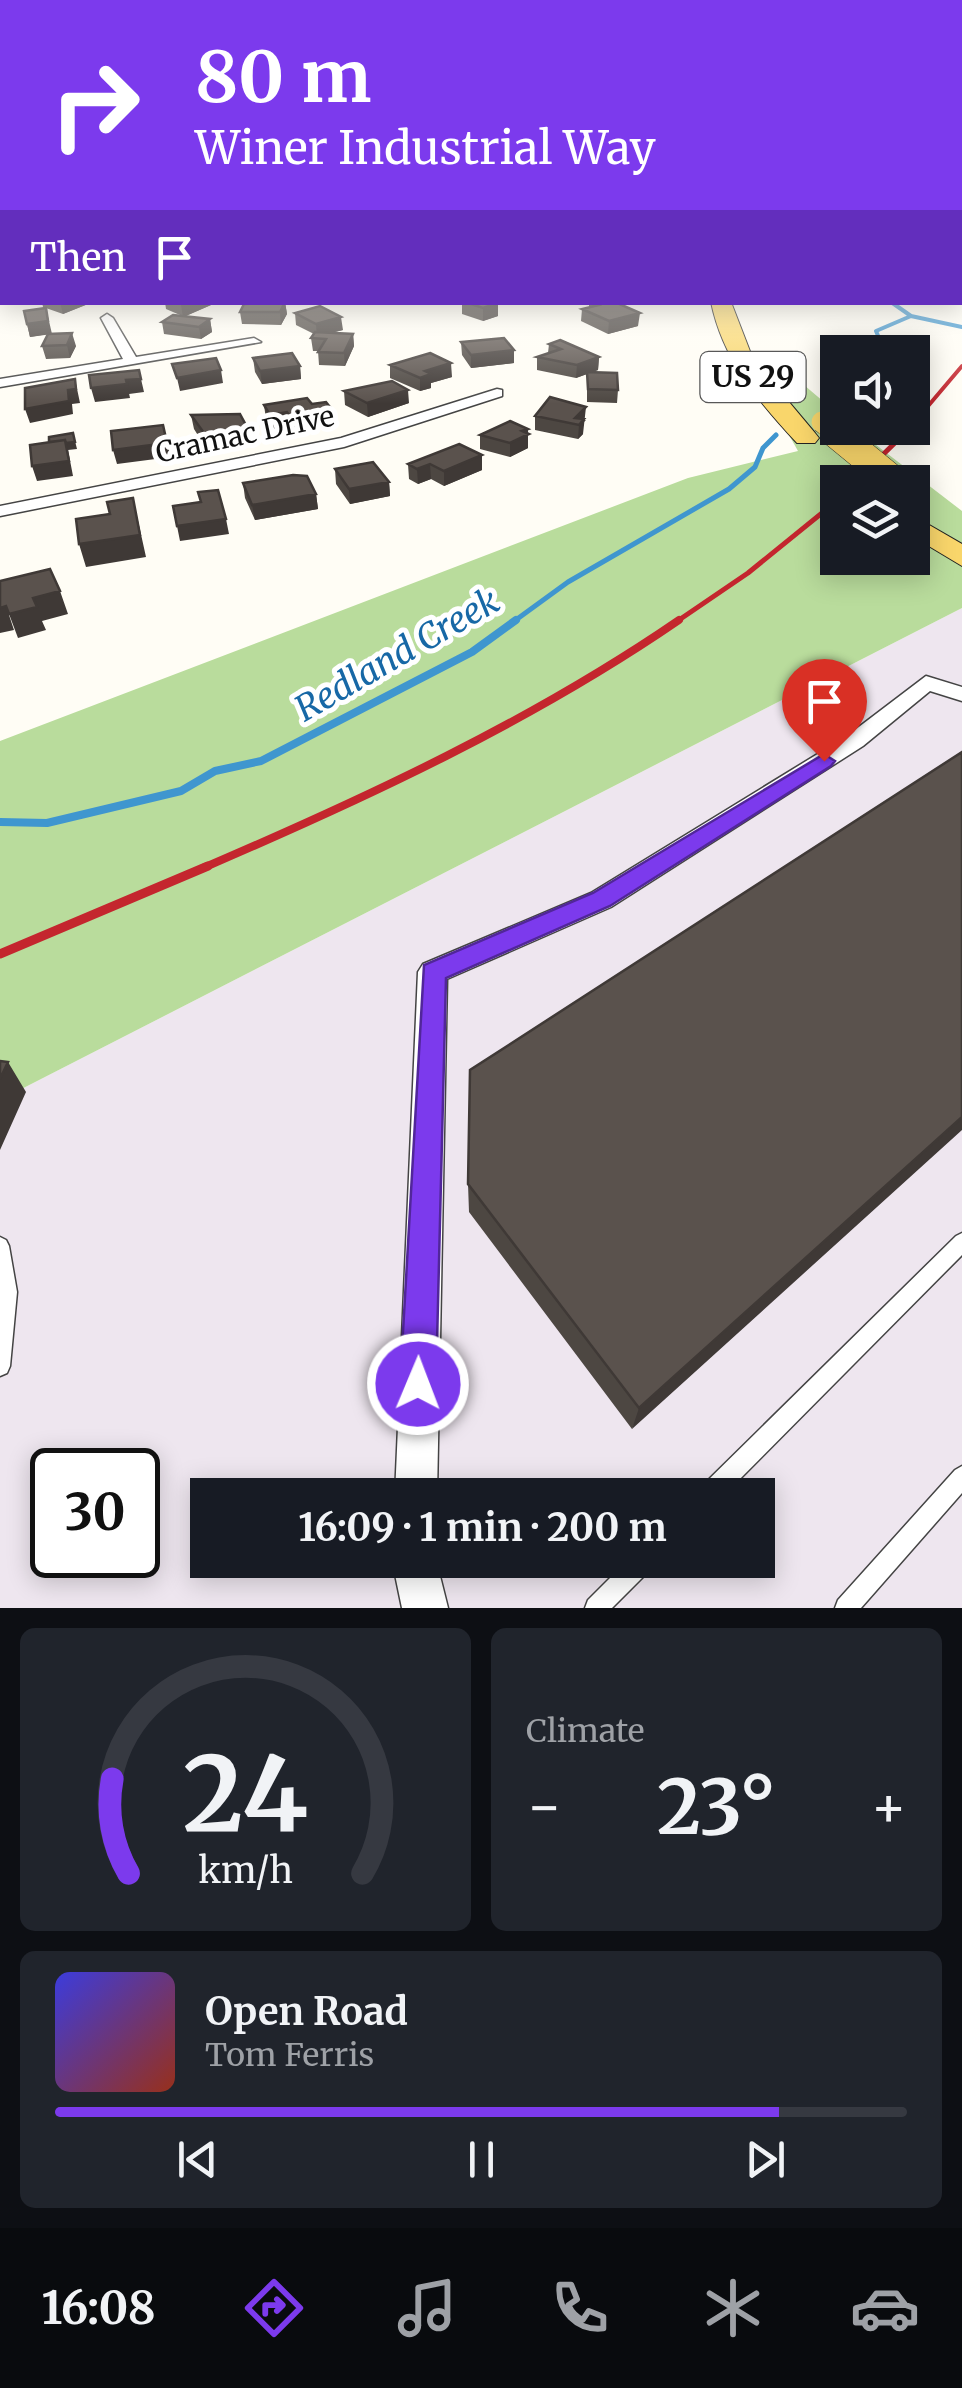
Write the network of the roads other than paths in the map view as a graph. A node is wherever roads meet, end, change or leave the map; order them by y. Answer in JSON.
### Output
{"nodes":[{"id":1,"x":722,"y":305,"type":"edge"},
{"id":2,"x":107,"y":318,"type":"dead end"},
{"id":3,"x":254,"y":342,"type":"dead end"},
{"id":4,"x":766,"y":352,"type":"dead end"},
{"id":5,"x":132,"y":360,"type":"junction"},
{"id":6,"x":0,"y":382,"type":"edge"},
{"id":7,"x":497,"y":394,"type":"dead end"},
{"id":8,"x":814,"y":430,"type":"junction"},
{"id":9,"x":843,"y":465,"type":"edge"},
{"id":10,"x":869,"y":465,"type":"edge"},
{"id":11,"x":0,"y":512,"type":"edge"},
{"id":12,"x":930,"y":517,"type":"edge"},
{"id":13,"x":930,"y":524,"type":"edge"},
{"id":14,"x":962,"y":528,"type":"edge"},
{"id":15,"x":962,"y":556,"type":"edge"},
{"id":16,"x":962,"y":694,"type":"edge"},
{"id":17,"x":962,"y":1242,"type":"edge"},
{"id":18,"x":0,"y":1246,"type":"edge"},
{"id":19,"x":0,"y":1366,"type":"edge"},
{"id":20,"x":962,"y":1477,"type":"edge"},
{"id":21,"x":416,"y":1478,"type":"edge"},
{"id":22,"x":726,"y":1478,"type":"edge"},
{"id":23,"x":418,"y":1578,"type":"edge"},
{"id":24,"x":626,"y":1578,"type":"edge"},
{"id":25,"x":425,"y":1608,"type":"edge"},
{"id":26,"x":596,"y":1608,"type":"edge"},
{"id":27,"x":846,"y":1608,"type":"edge"}],
"edges":[{"from":1,"to":8,"type":"main road","number":"US 29"},
{"from":2,"to":5,"type":"street"},
{"from":3,"to":5,"type":"street"},
{"from":4,"to":8,"type":"main road","number":"US 29"},
{"from":5,"to":6,"type":"street"},
{"from":7,"to":11,"type":"street","name":"Cramac Drive"},
{"from":8,"to":9,"type":"main road","number":"US 29"},
{"from":8,"to":10,"type":"main road","number":"US 29","bridge":true},
{"from":12,"to":14,"type":"main road"},
{"from":13,"to":15,"type":"main road"},
{"from":16,"to":21,"type":"street"},
{"from":17,"to":22,"type":"lane"},
{"from":18,"to":19,"type":"lane"},
{"from":20,"to":27,"type":"lane"},
{"from":23,"to":25,"type":"street"},
{"from":24,"to":26,"type":"lane"}]}
